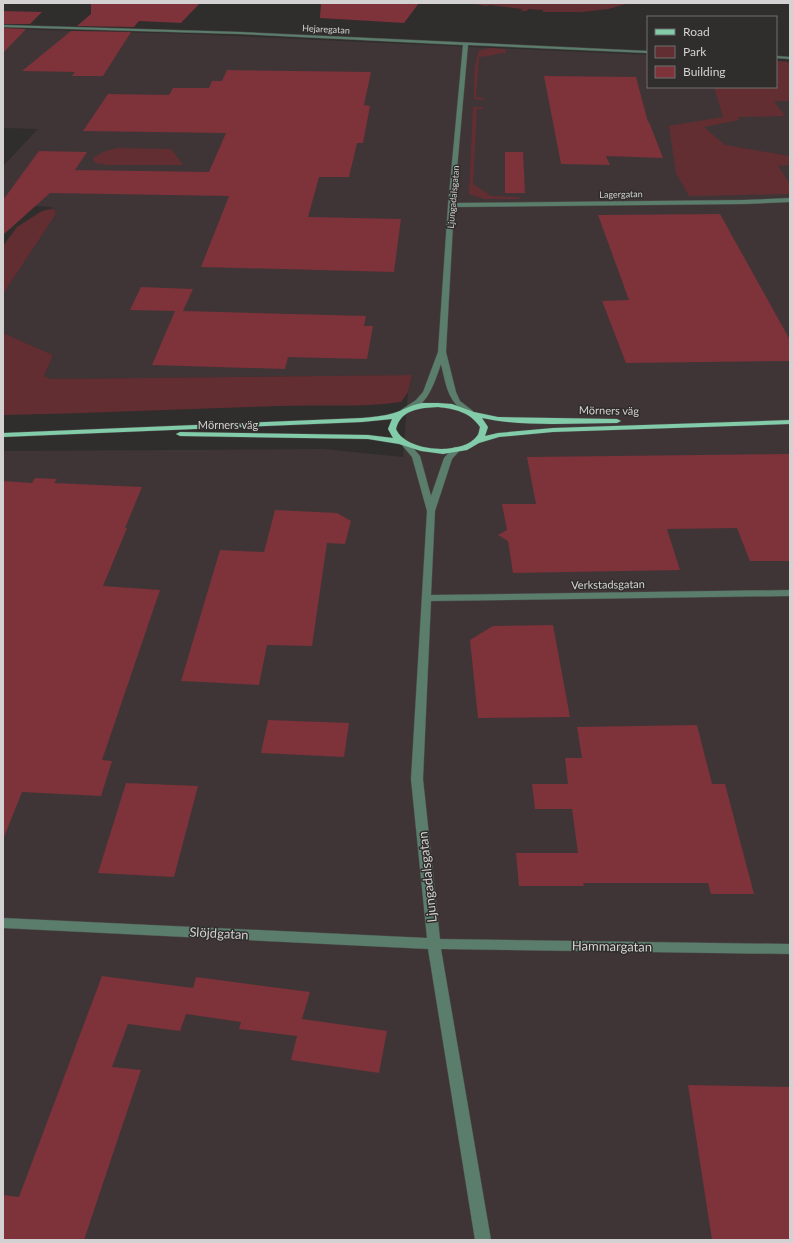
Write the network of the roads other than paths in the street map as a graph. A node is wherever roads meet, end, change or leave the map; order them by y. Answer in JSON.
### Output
{"nodes":[{"id":1,"x":3,"y":26,"type":"edge"},
{"id":2,"x":466,"y":43,"type":"junction"},
{"id":3,"x":647,"y":52,"type":"edge"},
{"id":4,"x":777,"y":57,"type":"edge"},
{"id":5,"x":790,"y":58,"type":"edge"},
{"id":6,"x":790,"y":200,"type":"edge"},
{"id":7,"x":451,"y":205,"type":"junction"},
{"id":8,"x":442,"y":352,"type":"junction"},
{"id":9,"x":472,"y":412,"type":"junction"},
{"id":10,"x":402,"y":413,"type":"junction"},
{"id":11,"x":790,"y":422,"type":"edge"},
{"id":12,"x":744,"y":423,"type":"junction"},
{"id":13,"x":54,"y":434,"type":"junction"},
{"id":14,"x":3,"y":435,"type":"edge"},
{"id":15,"x":477,"y":440,"type":"junction"},
{"id":16,"x":403,"y":443,"type":"junction"},
{"id":17,"x":457,"y":449,"type":"junction"},
{"id":18,"x":431,"y":511,"type":"junction"},
{"id":19,"x":790,"y":593,"type":"edge"},
{"id":20,"x":426,"y":598,"type":"junction"},
{"id":21,"x":3,"y":923,"type":"edge"},
{"id":22,"x":434,"y":944,"type":"junction"},
{"id":23,"x":790,"y":949,"type":"edge"},
{"id":24,"x":483,"y":1240,"type":"edge"}],
"edges":[{"from":1,"to":2,"type":"street","name":"Hejaregatan"},
{"from":2,"to":3,"type":"street","name":"Hejaregatan"},
{"from":2,"to":7,"type":"street","name":"Ljungadalsgatan"},
{"from":4,"to":5,"type":"street"},
{"from":6,"to":7,"type":"street","name":"Lagergatan"},
{"from":7,"to":8,"type":"street","name":"Ljungadalsgatan"},
{"from":8,"to":9,"type":"street","name":"Ljungadalsgatan"},
{"from":8,"to":10,"type":"street","name":"Ljungadalsgatan"},
{"from":9,"to":10,"type":"main road","name":"Mörners väg"},
{"from":9,"to":12,"type":"main road","name":"Mörners väg"},
{"from":9,"to":15,"type":"main road"},
{"from":10,"to":13,"type":"main road","name":"Mörners väg"},
{"from":10,"to":16,"type":"main road"},
{"from":11,"to":12,"type":"main road","name":"Mörners väg"},
{"from":12,"to":15,"type":"main road","name":"Mörners väg"},
{"from":13,"to":14,"type":"main road","name":"Mörners väg"},
{"from":13,"to":16,"type":"main road","name":"Mörners väg"},
{"from":15,"to":17,"type":"main road","name":"Mörners väg"},
{"from":16,"to":17,"type":"main road","name":"Mörners väg"},
{"from":16,"to":18,"type":"street","name":"Ljungadalsgatan"},
{"from":17,"to":18,"type":"street","name":"Ljungadalsgatan"},
{"from":18,"to":20,"type":"street","name":"Ljungadalsgatan"},
{"from":19,"to":20,"type":"street","name":"Verkstadsgatan"},
{"from":20,"to":22,"type":"street","name":"Ljungadalsgatan"},
{"from":21,"to":22,"type":"street","name":"Slöjdgatan"},
{"from":22,"to":23,"type":"street","name":"Hammargatan"},
{"from":22,"to":24,"type":"street","name":"Ljungadalsgatan"}]}
